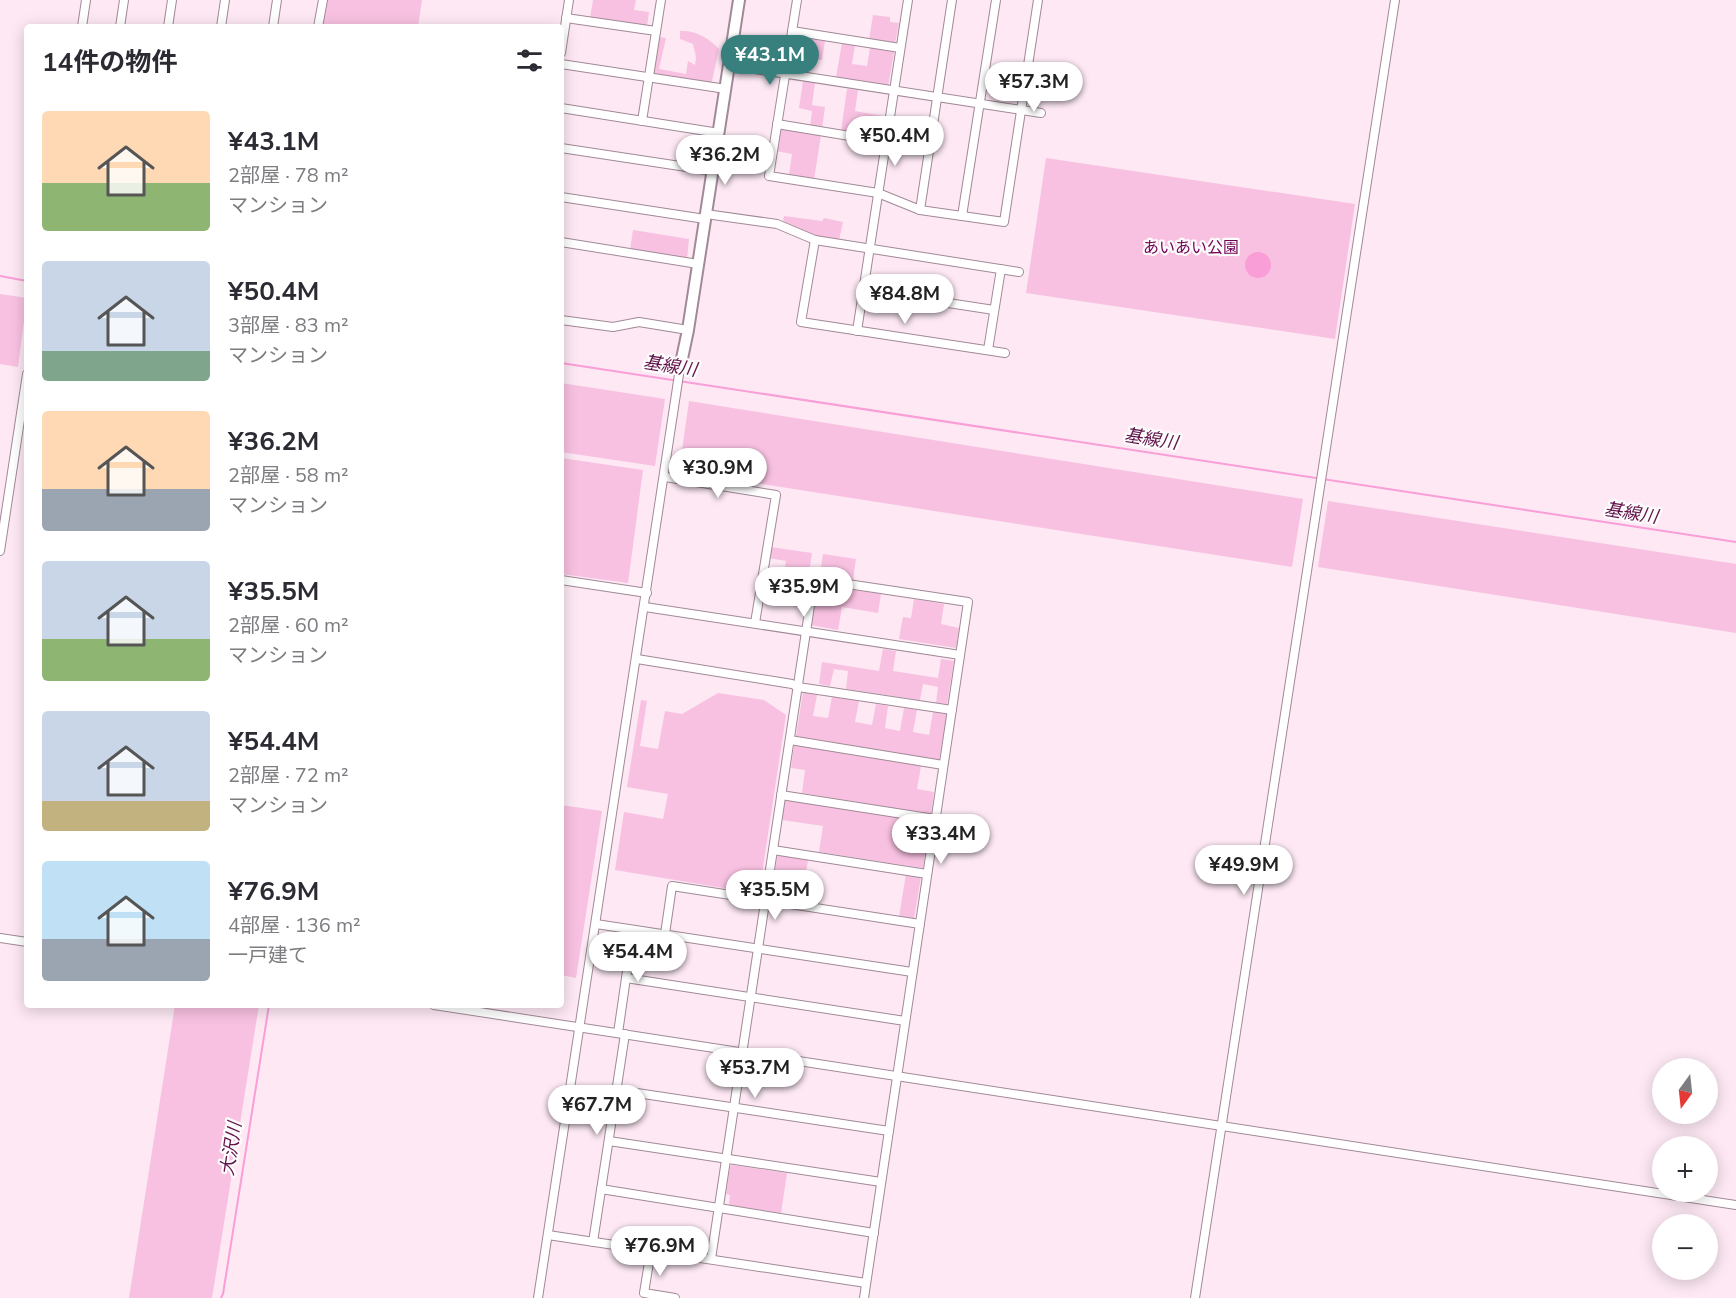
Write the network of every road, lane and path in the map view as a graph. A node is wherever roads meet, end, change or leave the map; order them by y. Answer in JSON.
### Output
{"nodes":[{"id":1,"x":86,"y":0,"type":"edge"},
{"id":2,"x":124,"y":0,"type":"edge"},
{"id":3,"x":172,"y":0,"type":"edge"},
{"id":4,"x":225,"y":0,"type":"edge"},
{"id":5,"x":277,"y":0,"type":"edge"},
{"id":6,"x":323,"y":0,"type":"edge"},
{"id":7,"x":569,"y":0,"type":"edge"},
{"id":8,"x":661,"y":0,"type":"edge"},
{"id":9,"x":740,"y":0,"type":"edge"},
{"id":10,"x":797,"y":0,"type":"edge"},
{"id":11,"x":908,"y":0,"type":"edge"},
{"id":12,"x":952,"y":0,"type":"edge"},
{"id":13,"x":996,"y":0,"type":"edge"},
{"id":14,"x":1038,"y":0,"type":"edge"},
{"id":15,"x":1395,"y":0,"type":"edge"},
{"id":16,"x":566,"y":18,"type":"junction"},
{"id":17,"x":82,"y":24,"type":"edge"},
{"id":18,"x":120,"y":24,"type":"edge"},
{"id":19,"x":168,"y":24,"type":"edge"},
{"id":20,"x":221,"y":24,"type":"edge"},
{"id":21,"x":273,"y":24,"type":"edge"},
{"id":22,"x":319,"y":24,"type":"edge"},
{"id":23,"x":656,"y":31,"type":"junction"},
{"id":24,"x":792,"y":31,"type":"junction"},
{"id":25,"x":564,"y":32,"type":"edge"},
{"id":26,"x":900,"y":48,"type":"junction"},
{"id":27,"x":564,"y":64,"type":"edge"},
{"id":28,"x":729,"y":65,"type":"junction"},
{"id":29,"x":785,"y":73,"type":"junction"},
{"id":30,"x":649,"y":77,"type":"junction"},
{"id":31,"x":726,"y":89,"type":"junction"},
{"id":32,"x":894,"y":91,"type":"junction"},
{"id":33,"x":937,"y":98,"type":"junction"},
{"id":34,"x":980,"y":104,"type":"junction"},
{"id":35,"x":564,"y":108,"type":"edge"},
{"id":36,"x":1021,"y":110,"type":"junction"},
{"id":37,"x":1041,"y":113,"type":"dead end"},
{"id":38,"x":642,"y":121,"type":"junction"},
{"id":39,"x":777,"y":124,"type":"junction"},
{"id":40,"x":719,"y":132,"type":"junction"},
{"id":41,"x":886,"y":142,"type":"junction"},
{"id":42,"x":564,"y":148,"type":"edge"},
{"id":43,"x":713,"y":171,"type":"junction"},
{"id":44,"x":878,"y":193,"type":"junction"},
{"id":45,"x":564,"y":197,"type":"edge"},
{"id":46,"x":920,"y":210,"type":"junction"},
{"id":47,"x":706,"y":216,"type":"junction"},
{"id":48,"x":962,"y":216,"type":"junction"},
{"id":49,"x":815,"y":240,"type":"junction"},
{"id":50,"x":564,"y":242,"type":"edge"},
{"id":51,"x":870,"y":249,"type":"junction"},
{"id":52,"x":698,"y":264,"type":"junction"},
{"id":53,"x":1000,"y":269,"type":"junction"},
{"id":54,"x":1019,"y":272,"type":"dead end"},
{"id":55,"x":863,"y":290,"type":"junction"},
{"id":56,"x":994,"y":310,"type":"junction"},
{"id":57,"x":564,"y":320,"type":"edge"},
{"id":58,"x":688,"y":330,"type":"junction"},
{"id":59,"x":857,"y":331,"type":"junction"},
{"id":60,"x":988,"y":350,"type":"junction"},
{"id":61,"x":1005,"y":353,"type":"dead end"},
{"id":62,"x":680,"y":368,"type":"joint"},
{"id":63,"x":24,"y":394,"type":"edge"},
{"id":64,"x":665,"y":477,"type":"junction"},
{"id":65,"x":0,"y":551,"type":"edge"},
{"id":66,"x":564,"y":580,"type":"edge"},
{"id":67,"x":647,"y":593,"type":"junction"},
{"id":68,"x":645,"y":607,"type":"junction"},
{"id":69,"x":754,"y":623,"type":"junction"},
{"id":70,"x":806,"y":631,"type":"junction"},
{"id":71,"x":960,"y":655,"type":"junction"},
{"id":72,"x":637,"y":659,"type":"junction"},
{"id":73,"x":798,"y":687,"type":"junction"},
{"id":74,"x":952,"y":710,"type":"junction"},
{"id":75,"x":790,"y":740,"type":"junction"},
{"id":76,"x":944,"y":765,"type":"junction"},
{"id":77,"x":781,"y":795,"type":"junction"},
{"id":78,"x":935,"y":819,"type":"junction"},
{"id":79,"x":773,"y":850,"type":"junction"},
{"id":80,"x":927,"y":874,"type":"junction"},
{"id":81,"x":765,"y":901,"type":"junction"},
{"id":82,"x":596,"y":924,"type":"junction"},
{"id":83,"x":920,"y":924,"type":"junction"},
{"id":84,"x":633,"y":930,"type":"junction"},
{"id":85,"x":664,"y":934,"type":"junction"},
{"id":86,"x":0,"y":938,"type":"edge"},
{"id":87,"x":24,"y":942,"type":"edge"},
{"id":88,"x":758,"y":949,"type":"junction"},
{"id":89,"x":912,"y":972,"type":"junction"},
{"id":90,"x":626,"y":978,"type":"junction"},
{"id":91,"x":751,"y":997,"type":"junction"},
{"id":92,"x":454,"y":1008,"type":"edge"},
{"id":93,"x":905,"y":1021,"type":"junction"},
{"id":94,"x":580,"y":1027,"type":"junction"},
{"id":95,"x":622,"y":1034,"type":"junction"},
{"id":96,"x":742,"y":1053,"type":"junction"},
{"id":97,"x":897,"y":1076,"type":"junction"},
{"id":98,"x":617,"y":1090,"type":"junction"},
{"id":99,"x":734,"y":1109,"type":"junction"},
{"id":100,"x":1221,"y":1126,"type":"junction"},
{"id":101,"x":889,"y":1131,"type":"junction"},
{"id":102,"x":609,"y":1141,"type":"junction"},
{"id":103,"x":726,"y":1158,"type":"junction"},
{"id":104,"x":881,"y":1182,"type":"junction"},
{"id":105,"x":602,"y":1189,"type":"junction"},
{"id":106,"x":1736,"y":1205,"type":"edge"},
{"id":107,"x":719,"y":1208,"type":"junction"},
{"id":108,"x":874,"y":1233,"type":"junction"},
{"id":109,"x":548,"y":1235,"type":"junction"},
{"id":110,"x":593,"y":1242,"type":"junction"},
{"id":111,"x":651,"y":1250,"type":"junction"},
{"id":112,"x":711,"y":1259,"type":"junction"},
{"id":113,"x":866,"y":1283,"type":"junction"},
{"id":114,"x":538,"y":1298,"type":"edge"},
{"id":115,"x":675,"y":1298,"type":"edge"},
{"id":116,"x":864,"y":1298,"type":"edge"},
{"id":117,"x":1196,"y":1298,"type":"edge"}],
"edges":[{"from":1,"to":17,"type":"street"},
{"from":2,"to":18,"type":"street"},
{"from":3,"to":19,"type":"street"},
{"from":4,"to":20,"type":"street"},
{"from":5,"to":21,"type":"street"},
{"from":6,"to":22,"type":"street"},
{"from":7,"to":16,"type":"street"},
{"from":8,"to":23,"type":"street"},
{"from":9,"to":28,"type":"street"},
{"from":10,"to":24,"type":"street"},
{"from":11,"to":26,"type":"street"},
{"from":12,"to":33,"type":"street"},
{"from":13,"to":34,"type":"street"},
{"from":14,"to":36,"type":"street"},
{"from":15,"to":100,"type":"street"},
{"from":16,"to":23,"type":"street"},
{"from":16,"to":25,"type":"street"},
{"from":23,"to":30,"type":"street"},
{"from":24,"to":26,"type":"street"},
{"from":24,"to":29,"type":"street"},
{"from":26,"to":32,"type":"street"},
{"from":27,"to":30,"type":"street"},
{"from":28,"to":29,"type":"street"},
{"from":28,"to":31,"type":"street"},
{"from":29,"to":32,"type":"street"},
{"from":29,"to":39,"type":"street"},
{"from":30,"to":31,"type":"street"},
{"from":30,"to":38,"type":"street"},
{"from":31,"to":40,"type":"street"},
{"from":32,"to":33,"type":"street"},
{"from":32,"to":41,"type":"street"},
{"from":33,"to":34,"type":"street"},
{"from":33,"to":46,"type":"street"},
{"from":34,"to":36,"type":"street"},
{"from":34,"to":48,"type":"street"},
{"from":35,"to":38,"type":"street"},
{"from":36,"to":37,"type":"street"},
{"from":36,"to":48,"type":"street"},
{"from":38,"to":40,"type":"street"},
{"from":39,"to":41,"type":"street"},
{"from":39,"to":44,"type":"street"},
{"from":40,"to":43,"type":"street"},
{"from":41,"to":44,"type":"street"},
{"from":42,"to":43,"type":"street"},
{"from":43,"to":47,"type":"street"},
{"from":44,"to":46,"type":"street"},
{"from":44,"to":51,"type":"street"},
{"from":45,"to":47,"type":"street"},
{"from":46,"to":48,"type":"street"},
{"from":47,"to":49,"type":"street"},
{"from":47,"to":52,"type":"street"},
{"from":49,"to":51,"type":"street"},
{"from":49,"to":59,"type":"street"},
{"from":50,"to":52,"type":"street"},
{"from":51,"to":53,"type":"street"},
{"from":51,"to":55,"type":"street"},
{"from":52,"to":58,"type":"street"},
{"from":53,"to":54,"type":"street"},
{"from":53,"to":56,"type":"street"},
{"from":55,"to":56,"type":"street"},
{"from":55,"to":59,"type":"street"},
{"from":56,"to":60,"type":"street"},
{"from":57,"to":58,"type":"street"},
{"from":58,"to":62,"type":"street"},
{"from":59,"to":60,"type":"street"},
{"from":60,"to":61,"type":"street"},
{"from":62,"to":64,"type":"street"},
{"from":63,"to":65,"type":"street"},
{"from":64,"to":67,"type":"street"},
{"from":64,"to":69,"type":"street"},
{"from":66,"to":67,"type":"street"},
{"from":67,"to":68,"type":"street"},
{"from":68,"to":69,"type":"street"},
{"from":68,"to":72,"type":"street"},
{"from":69,"to":70,"type":"street"},
{"from":70,"to":71,"type":"street"},
{"from":70,"to":71,"type":"street"},
{"from":70,"to":73,"type":"street"},
{"from":71,"to":74,"type":"street"},
{"from":72,"to":73,"type":"street"},
{"from":72,"to":82,"type":"street"},
{"from":73,"to":74,"type":"street"},
{"from":73,"to":75,"type":"street"},
{"from":74,"to":76,"type":"street"},
{"from":75,"to":76,"type":"street"},
{"from":75,"to":77,"type":"street"},
{"from":76,"to":78,"type":"street"},
{"from":77,"to":78,"type":"street"},
{"from":77,"to":79,"type":"street"},
{"from":78,"to":80,"type":"street"},
{"from":79,"to":80,"type":"street"},
{"from":79,"to":81,"type":"street"},
{"from":80,"to":83,"type":"street"},
{"from":81,"to":83,"type":"street"},
{"from":81,"to":85,"type":"street"},
{"from":81,"to":88,"type":"street"},
{"from":82,"to":84,"type":"street"},
{"from":82,"to":94,"type":"street"},
{"from":83,"to":89,"type":"street"},
{"from":84,"to":85,"type":"street"},
{"from":84,"to":90,"type":"street"},
{"from":85,"to":88,"type":"street"},
{"from":86,"to":87,"type":"street"},
{"from":88,"to":89,"type":"street"},
{"from":88,"to":91,"type":"street"},
{"from":89,"to":93,"type":"street"},
{"from":90,"to":91,"type":"street"},
{"from":90,"to":95,"type":"street"},
{"from":91,"to":93,"type":"street"},
{"from":91,"to":96,"type":"street"},
{"from":92,"to":94,"type":"street"},
{"from":93,"to":97,"type":"street"},
{"from":94,"to":95,"type":"street"},
{"from":94,"to":109,"type":"street"},
{"from":95,"to":96,"type":"street"},
{"from":95,"to":98,"type":"street"},
{"from":96,"to":97,"type":"street"},
{"from":96,"to":99,"type":"street"},
{"from":97,"to":100,"type":"street"},
{"from":97,"to":101,"type":"street"},
{"from":98,"to":99,"type":"street"},
{"from":98,"to":102,"type":"street"},
{"from":99,"to":101,"type":"street"},
{"from":99,"to":103,"type":"street"},
{"from":100,"to":106,"type":"street"},
{"from":100,"to":117,"type":"street"},
{"from":101,"to":104,"type":"street"},
{"from":102,"to":103,"type":"street"},
{"from":102,"to":105,"type":"street"},
{"from":103,"to":104,"type":"street"},
{"from":103,"to":107,"type":"street"},
{"from":104,"to":108,"type":"street"},
{"from":105,"to":107,"type":"street"},
{"from":105,"to":110,"type":"street"},
{"from":107,"to":108,"type":"street"},
{"from":107,"to":112,"type":"street"},
{"from":108,"to":113,"type":"street"},
{"from":109,"to":110,"type":"street"},
{"from":109,"to":114,"type":"street"},
{"from":110,"to":111,"type":"street"},
{"from":111,"to":112,"type":"street"},
{"from":111,"to":115,"type":"street"},
{"from":112,"to":113,"type":"street"},
{"from":113,"to":116,"type":"street"}]}
